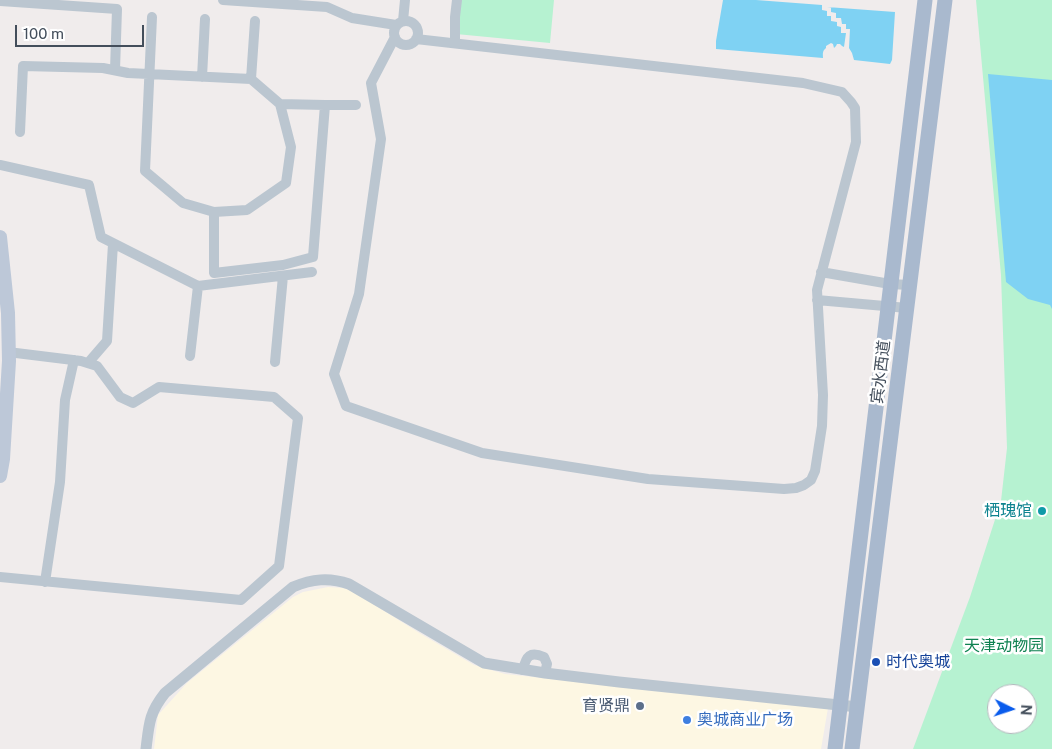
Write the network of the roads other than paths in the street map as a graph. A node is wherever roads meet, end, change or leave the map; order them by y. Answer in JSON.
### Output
{"nodes":[{"id":1,"x":224,"y":0,"type":"edge"},
{"id":2,"x":405,"y":0,"type":"edge"},
{"id":3,"x":457,"y":0,"type":"edge"},
{"id":4,"x":925,"y":0,"type":"edge"},
{"id":5,"x":945,"y":0,"type":"edge"},
{"id":6,"x":0,"y":1,"type":"edge"},
{"id":7,"x":152,"y":18,"type":"dead end"},
{"id":8,"x":205,"y":19,"type":"dead end"},
{"id":9,"x":255,"y":21,"type":"dead end"},
{"id":10,"x":400,"y":23,"type":"junction"},
{"id":11,"x":395,"y":37,"type":"junction"},
{"id":12,"x":416,"y":39,"type":"junction"},
{"id":13,"x":455,"y":43,"type":"junction"},
{"id":14,"x":115,"y":70,"type":"junction"},
{"id":15,"x":150,"y":74,"type":"junction"},
{"id":16,"x":202,"y":77,"type":"junction"},
{"id":17,"x":251,"y":79,"type":"junction"},
{"id":18,"x":280,"y":104,"type":"junction"},
{"id":19,"x":325,"y":105,"type":"junction"},
{"id":20,"x":356,"y":105,"type":"dead end"},
{"id":21,"x":20,"y":132,"type":"dead end"},
{"id":22,"x":0,"y":165,"type":"edge"},
{"id":23,"x":214,"y":212,"type":"junction"},
{"id":24,"x":0,"y":237,"type":"edge"},
{"id":25,"x":114,"y":244,"type":"junction"},
{"id":26,"x":312,"y":272,"type":"dead end"},
{"id":27,"x":821,"y":272,"type":"junction"},
{"id":28,"x":283,"y":276,"type":"junction"},
{"id":29,"x":890,"y":284,"type":"junction"},
{"id":30,"x":910,"y":285,"type":"junction"},
{"id":31,"x":198,"y":286,"type":"junction"},
{"id":32,"x":817,"y":300,"type":"junction"},
{"id":33,"x":888,"y":306,"type":"junction"},
{"id":34,"x":907,"y":308,"type":"junction"},
{"id":35,"x":8,"y":352,"type":"junction"},
{"id":36,"x":190,"y":356,"type":"dead end"},
{"id":37,"x":74,"y":360,"type":"junction"},
{"id":38,"x":275,"y":362,"type":"dead end"},
{"id":39,"x":88,"y":363,"type":"junction"},
{"id":40,"x":0,"y":476,"type":"edge"},
{"id":41,"x":0,"y":577,"type":"edge"},
{"id":42,"x":45,"y":582,"type":"junction"},
{"id":43,"x":524,"y":670,"type":"junction"},
{"id":44,"x":545,"y":673,"type":"junction"},
{"id":45,"x":840,"y":705,"type":"junction"},
{"id":46,"x":858,"y":708,"type":"junction"},
{"id":47,"x":146,"y":749,"type":"edge"},
{"id":48,"x":835,"y":749,"type":"edge"},
{"id":49,"x":852,"y":749,"type":"edge"}],
"edges":[{"from":1,"to":10,"type":"street"},
{"from":2,"to":10,"type":"street"},
{"from":3,"to":13,"type":"street"},
{"from":4,"to":29,"type":"main road","name":"宾水西道"},
{"from":5,"to":30,"type":"main road","name":"宾水西道"},
{"from":6,"to":14,"type":"street"},
{"from":7,"to":15,"type":"street"},
{"from":8,"to":16,"type":"street"},
{"from":9,"to":17,"type":"street"},
{"from":10,"to":11,"type":"street"},
{"from":10,"to":12,"type":"street"},
{"from":11,"to":12,"type":"street"},
{"from":11,"to":32,"type":"street"},
{"from":12,"to":13,"type":"street"},
{"from":13,"to":27,"type":"street"},
{"from":14,"to":15,"type":"street"},
{"from":14,"to":21,"type":"street"},
{"from":15,"to":16,"type":"street"},
{"from":15,"to":23,"type":"street"},
{"from":16,"to":17,"type":"street"},
{"from":17,"to":18,"type":"street"},
{"from":18,"to":19,"type":"street"},
{"from":18,"to":23,"type":"street"},
{"from":19,"to":20,"type":"street"},
{"from":19,"to":23,"type":"street"},
{"from":22,"to":25,"type":"street"},
{"from":24,"to":35,"type":"main road"},
{"from":25,"to":31,"type":"street"},
{"from":25,"to":39,"type":"street"},
{"from":26,"to":28,"type":"street"},
{"from":27,"to":29,"type":"street"},
{"from":27,"to":32,"type":"street"},
{"from":28,"to":31,"type":"street"},
{"from":28,"to":38,"type":"street"},
{"from":29,"to":30,"type":"street"},
{"from":29,"to":33,"type":"main road","name":"宾水西道"},
{"from":30,"to":34,"type":"main road","name":"宾水西道"},
{"from":31,"to":36,"type":"street"},
{"from":32,"to":33,"type":"street"},
{"from":33,"to":34,"type":"street"},
{"from":33,"to":45,"type":"main road","name":"宾水西道"},
{"from":34,"to":46,"type":"main road","name":"宾水西道"},
{"from":35,"to":37,"type":"street"},
{"from":35,"to":40,"type":"main road"},
{"from":37,"to":39,"type":"street"},
{"from":37,"to":42,"type":"street"},
{"from":39,"to":42,"type":"street"},
{"from":41,"to":42,"type":"street"},
{"from":43,"to":44,"type":"street"},
{"from":43,"to":44,"type":"street"},
{"from":43,"to":47,"type":"street"},
{"from":44,"to":45,"type":"street"},
{"from":45,"to":46,"type":"street"},
{"from":45,"to":48,"type":"main road","name":"宾水西道"},
{"from":46,"to":49,"type":"main road","name":"宾水西道"}]}
